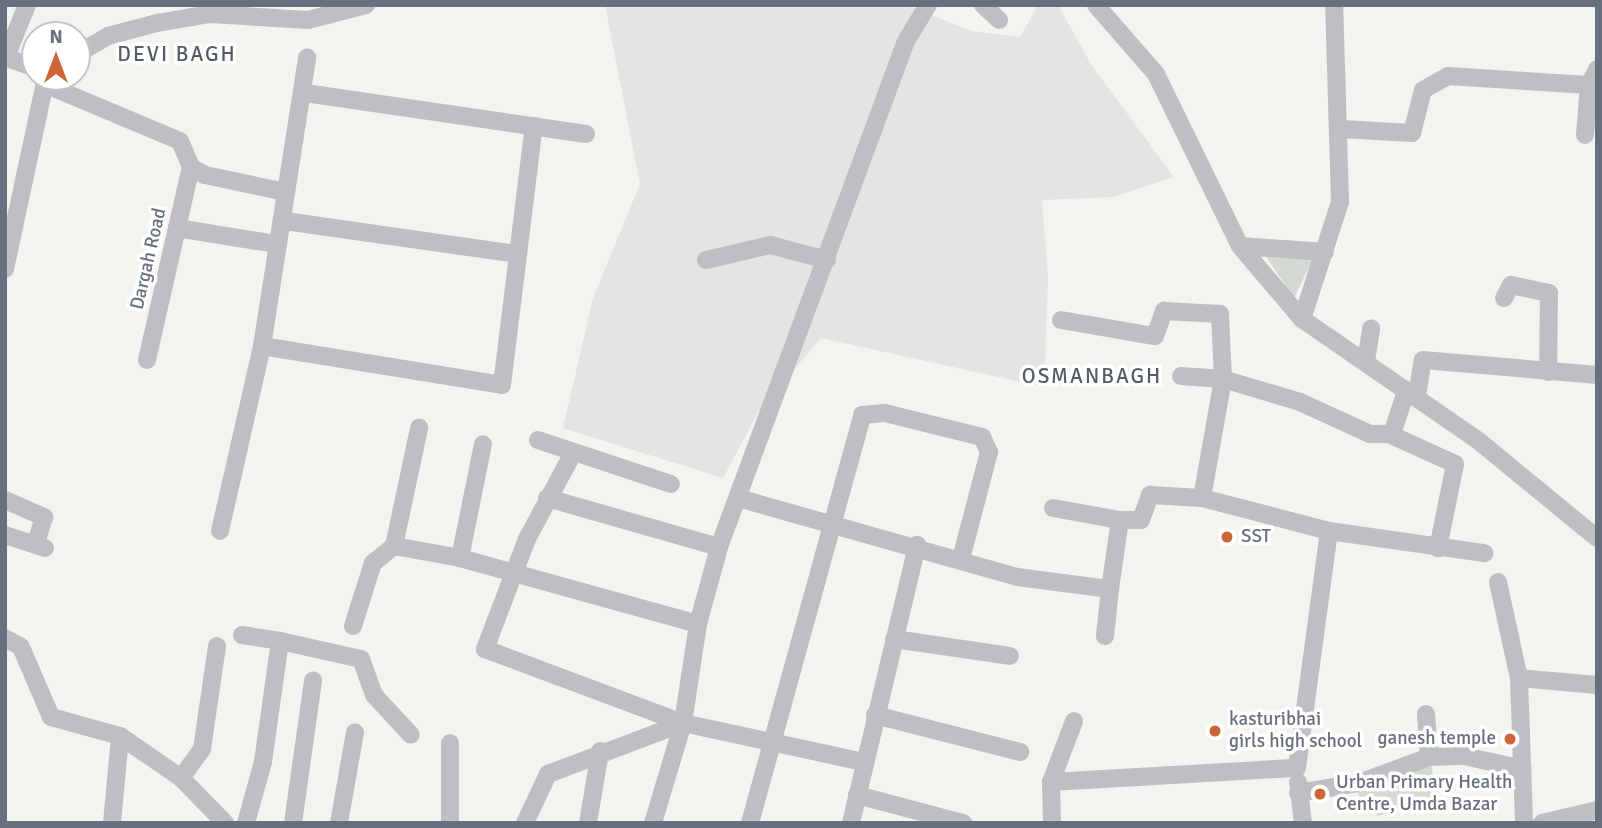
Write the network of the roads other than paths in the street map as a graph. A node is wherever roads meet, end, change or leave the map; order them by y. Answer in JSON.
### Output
{"nodes":[{"id":1,"x":27,"y":5,"type":"edge"},
{"id":2,"x":366,"y":5,"type":"edge"},
{"id":3,"x":928,"y":5,"type":"edge"},
{"id":4,"x":983,"y":5,"type":"edge"},
{"id":5,"x":1334,"y":5,"type":"edge"},
{"id":6,"x":213,"y":10,"type":"edge"},
{"id":7,"x":1105,"y":10,"type":"edge"},
{"id":8,"x":999,"y":20,"type":"dead end"},
{"id":9,"x":91,"y":46,"type":"edge"},
{"id":10,"x":5,"y":57,"type":"edge"},
{"id":11,"x":307,"y":57,"type":"dead end"},
{"id":12,"x":1593,"y":77,"type":"edge"},
{"id":13,"x":45,"y":91,"type":"edge"},
{"id":14,"x":70,"y":91,"type":"edge"},
{"id":15,"x":304,"y":93,"type":"junction"},
{"id":16,"x":534,"y":126,"type":"junction"},
{"id":17,"x":1341,"y":128,"type":"junction"},
{"id":18,"x":586,"y":134,"type":"dead end"},
{"id":19,"x":1585,"y":135,"type":"dead end"},
{"id":20,"x":191,"y":167,"type":"junction"},
{"id":21,"x":286,"y":192,"type":"junction"},
{"id":22,"x":285,"y":221,"type":"junction"},
{"id":23,"x":177,"y":228,"type":"junction"},
{"id":24,"x":276,"y":244,"type":"junction"},
{"id":25,"x":1240,"y":246,"type":"junction"},
{"id":26,"x":1325,"y":252,"type":"junction"},
{"id":27,"x":517,"y":254,"type":"junction"},
{"id":28,"x":706,"y":260,"type":"dead end"},
{"id":29,"x":827,"y":260,"type":"junction"},
{"id":30,"x":5,"y":269,"type":"edge"},
{"id":31,"x":1504,"y":298,"type":"dead end"},
{"id":32,"x":1302,"y":319,"type":"junction"},
{"id":33,"x":1061,"y":320,"type":"dead end"},
{"id":34,"x":1371,"y":328,"type":"dead end"},
{"id":35,"x":262,"y":346,"type":"junction"},
{"id":36,"x":147,"y":360,"type":"dead end"},
{"id":37,"x":1366,"y":361,"type":"junction"},
{"id":38,"x":1548,"y":372,"type":"junction"},
{"id":39,"x":1597,"y":375,"type":"edge"},
{"id":40,"x":1181,"y":376,"type":"dead end"},
{"id":41,"x":1223,"y":379,"type":"junction"},
{"id":42,"x":1411,"y":393,"type":"junction"},
{"id":43,"x":419,"y":428,"type":"dead end"},
{"id":44,"x":1389,"y":434,"type":"junction"},
{"id":45,"x":538,"y":440,"type":"dead end"},
{"id":46,"x":482,"y":444,"type":"dead end"},
{"id":47,"x":572,"y":455,"type":"junction"},
{"id":48,"x":671,"y":484,"type":"dead end"},
{"id":49,"x":547,"y":498,"type":"junction"},
{"id":50,"x":738,"y":498,"type":"junction"},
{"id":51,"x":1202,"y":498,"type":"junction"},
{"id":52,"x":5,"y":500,"type":"edge"},
{"id":53,"x":1053,"y":508,"type":"dead end"},
{"id":54,"x":1120,"y":520,"type":"junction"},
{"id":55,"x":835,"y":523,"type":"junction"},
{"id":56,"x":220,"y":531,"type":"dead end"},
{"id":57,"x":1329,"y":531,"type":"junction"},
{"id":58,"x":5,"y":535,"type":"edge"},
{"id":59,"x":1597,"y":538,"type":"edge"},
{"id":60,"x":917,"y":545,"type":"junction"},
{"id":61,"x":394,"y":546,"type":"junction"},
{"id":62,"x":719,"y":547,"type":"junction"},
{"id":63,"x":1438,"y":548,"type":"junction"},
{"id":64,"x":1484,"y":553,"type":"dead end"},
{"id":65,"x":460,"y":558,"type":"junction"},
{"id":66,"x":961,"y":559,"type":"junction"},
{"id":67,"x":512,"y":573,"type":"junction"},
{"id":68,"x":1498,"y":582,"type":"dead end"},
{"id":69,"x":1110,"y":589,"type":"junction"},
{"id":70,"x":698,"y":624,"type":"junction"},
{"id":71,"x":353,"y":625,"type":"dead end"},
{"id":72,"x":242,"y":635,"type":"dead end"},
{"id":73,"x":1105,"y":636,"type":"dead end"},
{"id":74,"x":5,"y":638,"type":"edge"},
{"id":75,"x":894,"y":639,"type":"junction"},
{"id":76,"x":280,"y":641,"type":"junction"},
{"id":77,"x":217,"y":646,"type":"dead end"},
{"id":78,"x":1010,"y":656,"type":"dead end"},
{"id":79,"x":1519,"y":678,"type":"junction"},
{"id":80,"x":313,"y":680,"type":"dead end"},
{"id":81,"x":1597,"y":685,"type":"edge"},
{"id":82,"x":1426,"y":714,"type":"dead end"},
{"id":83,"x":875,"y":715,"type":"junction"},
{"id":84,"x":1074,"y":721,"type":"dead end"},
{"id":85,"x":683,"y":723,"type":"junction"},
{"id":86,"x":355,"y":732,"type":"dead end"},
{"id":87,"x":411,"y":735,"type":"dead end"},
{"id":88,"x":120,"y":736,"type":"junction"},
{"id":89,"x":771,"y":739,"type":"junction"},
{"id":90,"x":450,"y":743,"type":"dead end"},
{"id":91,"x":600,"y":751,"type":"junction"},
{"id":92,"x":1020,"y":752,"type":"dead end"},
{"id":93,"x":1429,"y":757,"type":"junction"},
{"id":94,"x":863,"y":762,"type":"junction"},
{"id":95,"x":1297,"y":768,"type":"junction"},
{"id":96,"x":1523,"y":769,"type":"junction"},
{"id":97,"x":181,"y":778,"type":"junction"},
{"id":98,"x":1051,"y":782,"type":"junction"},
{"id":99,"x":1298,"y":793,"type":"junction"},
{"id":100,"x":856,"y":795,"type":"junction"},
{"id":101,"x":1597,"y":810,"type":"edge"},
{"id":102,"x":963,"y":822,"type":"edge"},
{"id":103,"x":112,"y":823,"type":"edge"},
{"id":104,"x":225,"y":823,"type":"edge"},
{"id":105,"x":246,"y":823,"type":"edge"},
{"id":106,"x":293,"y":823,"type":"edge"},
{"id":107,"x":339,"y":823,"type":"edge"},
{"id":108,"x":450,"y":823,"type":"edge"},
{"id":109,"x":525,"y":823,"type":"edge"},
{"id":110,"x":588,"y":823,"type":"edge"},
{"id":111,"x":653,"y":823,"type":"edge"},
{"id":112,"x":750,"y":823,"type":"edge"},
{"id":113,"x":851,"y":823,"type":"edge"},
{"id":114,"x":1052,"y":823,"type":"edge"},
{"id":115,"x":1303,"y":823,"type":"edge"},
{"id":116,"x":1524,"y":823,"type":"edge"},
{"id":117,"x":1542,"y":823,"type":"edge"}],
"edges":[{"from":1,"to":10,"type":"street"},
{"from":2,"to":6,"type":"street"},
{"from":3,"to":29,"type":"street"},
{"from":4,"to":8,"type":"street"},
{"from":5,"to":17,"type":"street"},
{"from":6,"to":9,"type":"street"},
{"from":7,"to":25,"type":"street"},
{"from":11,"to":15,"type":"street"},
{"from":12,"to":17,"type":"street"},
{"from":12,"to":19,"type":"street"},
{"from":13,"to":30,"type":"street"},
{"from":14,"to":20,"type":"street"},
{"from":15,"to":16,"type":"street"},
{"from":15,"to":21,"type":"street"},
{"from":16,"to":18,"type":"street"},
{"from":16,"to":27,"type":"street"},
{"from":17,"to":26,"type":"street"},
{"from":20,"to":21,"type":"street"},
{"from":20,"to":23,"type":"street","name":"Dargah Road"},
{"from":21,"to":22,"type":"street"},
{"from":22,"to":24,"type":"street"},
{"from":22,"to":27,"type":"street"},
{"from":23,"to":24,"type":"street"},
{"from":23,"to":36,"type":"street","name":"Dargah Road"},
{"from":24,"to":35,"type":"street"},
{"from":25,"to":26,"type":"street"},
{"from":25,"to":32,"type":"street"},
{"from":26,"to":32,"type":"street"},
{"from":27,"to":35,"type":"street"},
{"from":28,"to":29,"type":"street"},
{"from":29,"to":50,"type":"street"},
{"from":31,"to":38,"type":"street"},
{"from":32,"to":37,"type":"street"},
{"from":33,"to":41,"type":"street"},
{"from":34,"to":37,"type":"street"},
{"from":35,"to":56,"type":"street"},
{"from":37,"to":42,"type":"street"},
{"from":38,"to":39,"type":"street"},
{"from":38,"to":42,"type":"street"},
{"from":40,"to":41,"type":"street"},
{"from":41,"to":44,"type":"street"},
{"from":41,"to":51,"type":"street"},
{"from":42,"to":44,"type":"street"},
{"from":42,"to":59,"type":"street"},
{"from":43,"to":61,"type":"street"},
{"from":44,"to":63,"type":"street"},
{"from":45,"to":47,"type":"street"},
{"from":46,"to":65,"type":"street"},
{"from":47,"to":48,"type":"street"},
{"from":47,"to":49,"type":"street"},
{"from":49,"to":62,"type":"street"},
{"from":49,"to":67,"type":"street"},
{"from":50,"to":55,"type":"street"},
{"from":50,"to":62,"type":"street"},
{"from":51,"to":54,"type":"street"},
{"from":51,"to":57,"type":"street"},
{"from":52,"to":58,"type":"street"},
{"from":53,"to":54,"type":"street"},
{"from":54,"to":69,"type":"street"},
{"from":55,"to":60,"type":"street"},
{"from":55,"to":66,"type":"street"},
{"from":55,"to":89,"type":"street"},
{"from":57,"to":63,"type":"street"},
{"from":57,"to":95,"type":"street"},
{"from":60,"to":66,"type":"street"},
{"from":60,"to":75,"type":"street"},
{"from":61,"to":65,"type":"street"},
{"from":61,"to":71,"type":"street"},
{"from":62,"to":70,"type":"street"},
{"from":63,"to":64,"type":"street"},
{"from":65,"to":67,"type":"street"},
{"from":66,"to":69,"type":"street"},
{"from":67,"to":70,"type":"street"},
{"from":67,"to":85,"type":"street"},
{"from":68,"to":79,"type":"street"},
{"from":69,"to":73,"type":"street"},
{"from":70,"to":85,"type":"street"},
{"from":72,"to":76,"type":"street"},
{"from":74,"to":88,"type":"street"},
{"from":75,"to":78,"type":"street"},
{"from":75,"to":83,"type":"street"},
{"from":76,"to":87,"type":"street"},
{"from":76,"to":105,"type":"street"},
{"from":77,"to":97,"type":"street"},
{"from":79,"to":81,"type":"street"},
{"from":79,"to":96,"type":"street"},
{"from":80,"to":106,"type":"street"},
{"from":82,"to":93,"type":"street"},
{"from":83,"to":92,"type":"street"},
{"from":83,"to":94,"type":"street"},
{"from":84,"to":98,"type":"street"},
{"from":85,"to":89,"type":"street"},
{"from":85,"to":91,"type":"street"},
{"from":85,"to":111,"type":"street"},
{"from":86,"to":107,"type":"street"},
{"from":88,"to":97,"type":"street"},
{"from":88,"to":103,"type":"street"},
{"from":89,"to":94,"type":"street"},
{"from":89,"to":112,"type":"street"},
{"from":90,"to":108,"type":"street"},
{"from":91,"to":109,"type":"street"},
{"from":91,"to":110,"type":"street"},
{"from":93,"to":96,"type":"street"},
{"from":93,"to":99,"type":"street"},
{"from":94,"to":100,"type":"street"},
{"from":95,"to":98,"type":"street"},
{"from":95,"to":99,"type":"street"},
{"from":96,"to":116,"type":"street"},
{"from":97,"to":104,"type":"street"},
{"from":98,"to":114,"type":"street"},
{"from":99,"to":115,"type":"street"},
{"from":100,"to":102,"type":"street"},
{"from":100,"to":113,"type":"street"},
{"from":101,"to":117,"type":"street"}]}
